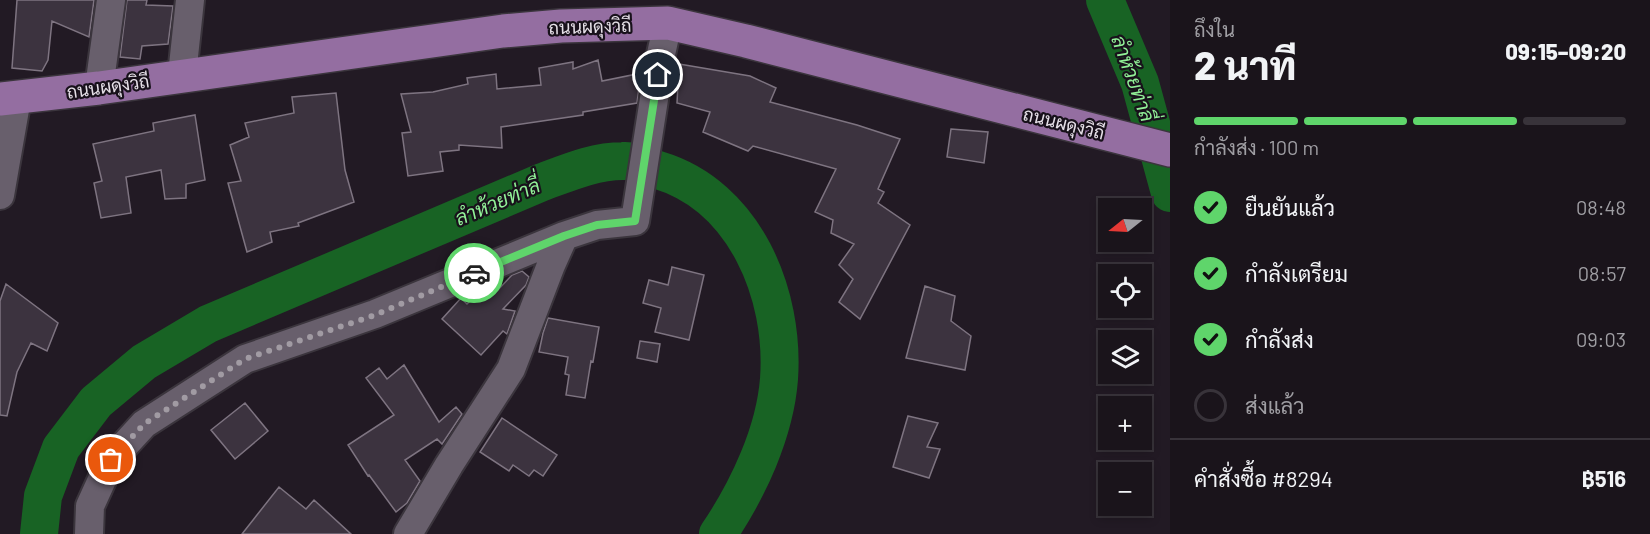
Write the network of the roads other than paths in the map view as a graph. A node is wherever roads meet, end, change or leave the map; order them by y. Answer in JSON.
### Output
{"nodes":[{"id":1,"x":111,"y":0,"type":"edge"},
{"id":2,"x":190,"y":0,"type":"edge"},
{"id":3,"x":665,"y":39,"type":"junction"},
{"id":4,"x":182,"y":75,"type":"junction"},
{"id":5,"x":99,"y":88,"type":"junction"},
{"id":6,"x":8,"y":99,"type":"edge"},
{"id":7,"x":1170,"y":150,"type":"edge"},
{"id":8,"x":0,"y":195,"type":"edge"},
{"id":9,"x":564,"y":236,"type":"junction"},
{"id":10,"x":89,"y":534,"type":"edge"},
{"id":11,"x":408,"y":534,"type":"edge"}],
"edges":[{"from":1,"to":5,"type":"street"},
{"from":2,"to":4,"type":"street"},
{"from":3,"to":4,"type":"main road","name":"ถนนผดุงวิถี"},
{"from":3,"to":7,"type":"main road","name":"ถนนผดุงวิถี"},
{"from":3,"to":9,"type":"street"},
{"from":4,"to":5,"type":"main road","name":"ถนนผดุงวิถี"},
{"from":5,"to":6,"type":"main road","name":"ถนนผดุงวิถี"},
{"from":6,"to":8,"type":"street"},
{"from":9,"to":10,"type":"street"},
{"from":9,"to":11,"type":"street"}]}
